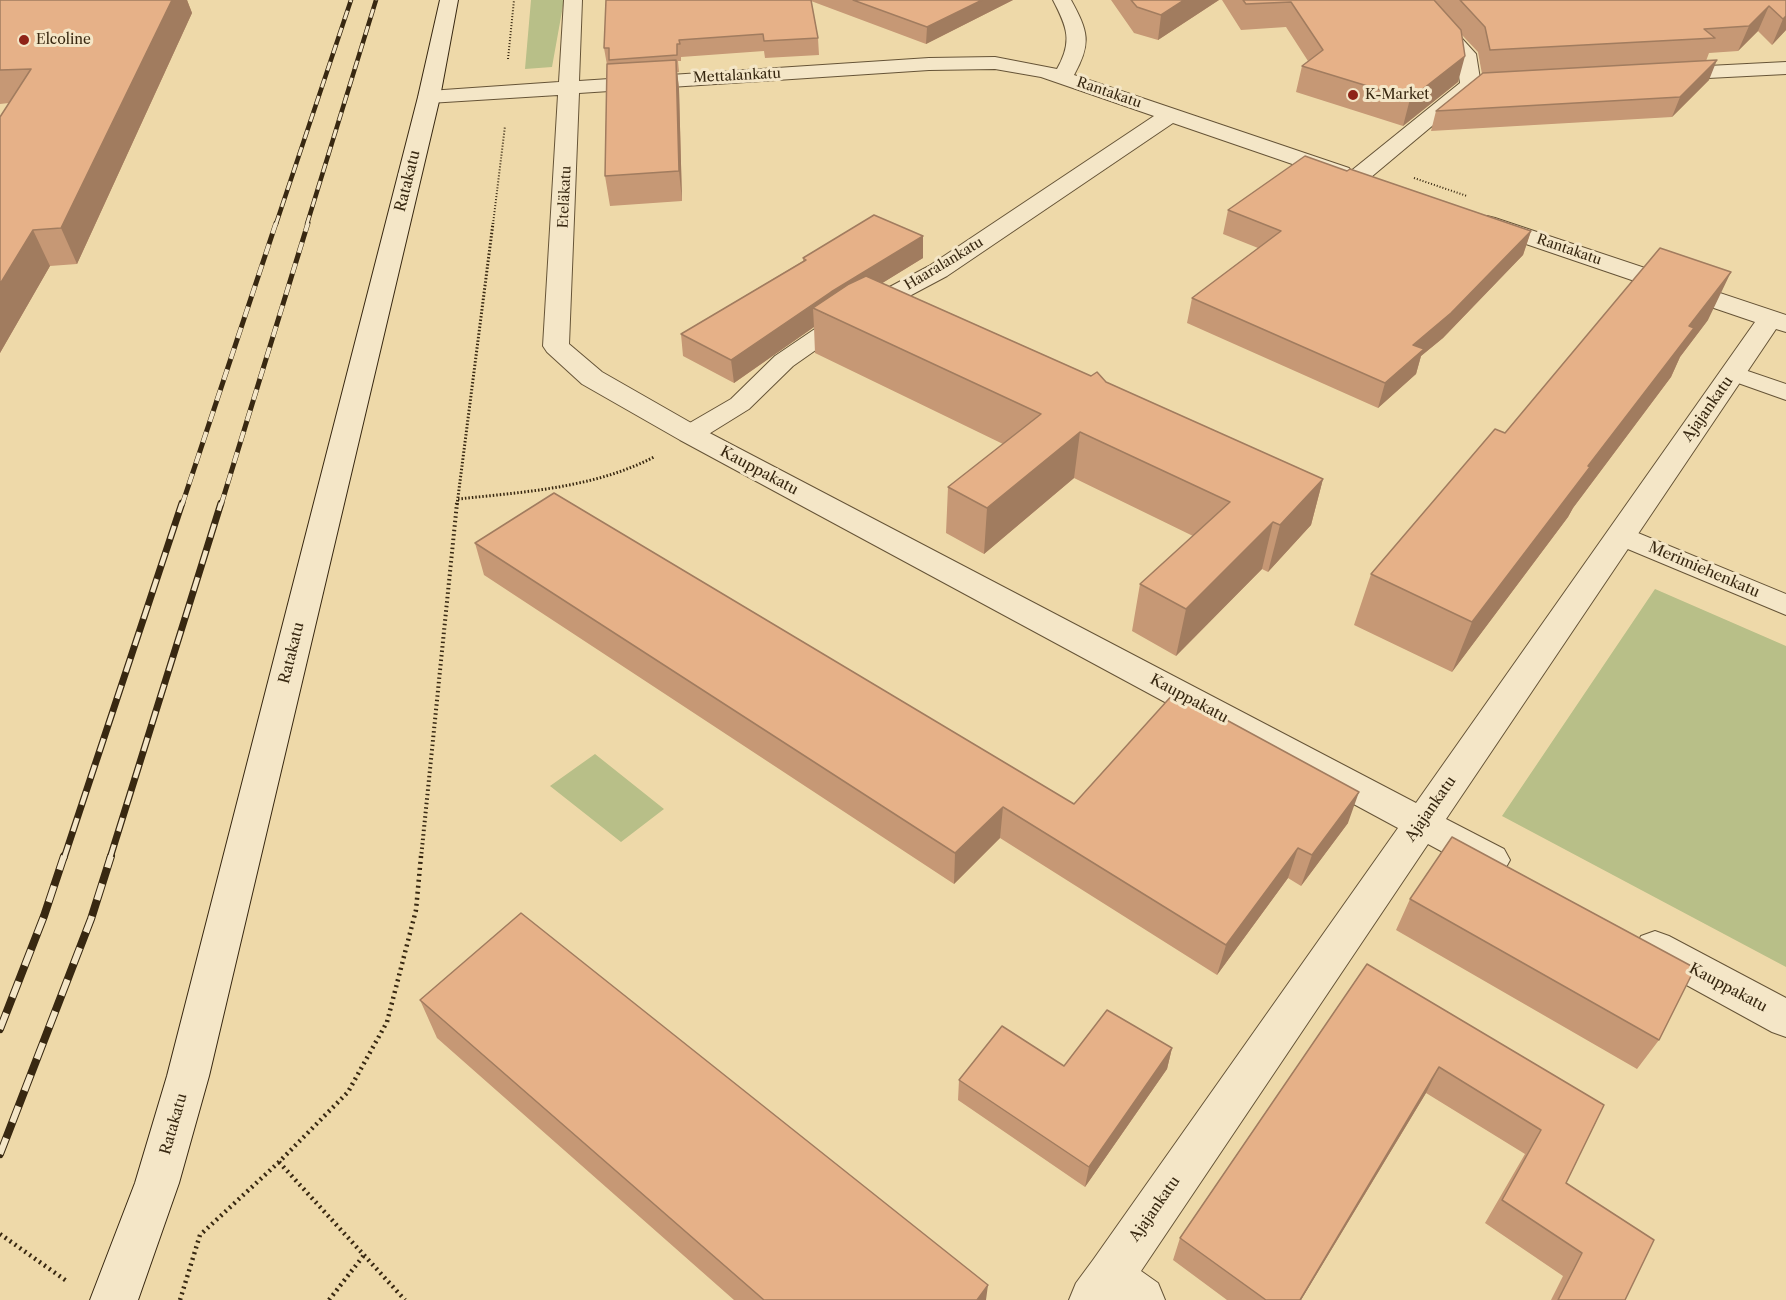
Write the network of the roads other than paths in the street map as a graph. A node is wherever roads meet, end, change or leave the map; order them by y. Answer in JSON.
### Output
{"nodes":[{"id":1,"x":449,"y":0,"type":"edge"},
{"id":2,"x":573,"y":0,"type":"edge"},
{"id":3,"x":1062,"y":0,"type":"edge"},
{"id":4,"x":1417,"y":0,"type":"edge"},
{"id":5,"x":1786,"y":68,"type":"edge"},
{"id":6,"x":1053,"y":74,"type":"junction"},
{"id":7,"x":1646,"y":76,"type":"edge"},
{"id":8,"x":1494,"y":83,"type":"edge"},
{"id":9,"x":1471,"y":85,"type":"junction"},
{"id":10,"x":571,"y":86,"type":"junction"},
{"id":11,"x":429,"y":97,"type":"junction"},
{"id":12,"x":1170,"y":115,"type":"junction"},
{"id":13,"x":1470,"y":207,"type":"edge"},
{"id":14,"x":842,"y":321,"type":"joint"},
{"id":15,"x":1778,"y":321,"type":"edge"},
{"id":16,"x":1733,"y":373,"type":"junction"},
{"id":17,"x":592,"y":378,"type":"joint"},
{"id":18,"x":1786,"y":393,"type":"edge"},
{"id":19,"x":690,"y":434,"type":"junction"},
{"id":20,"x":1621,"y":535,"type":"junction"},
{"id":21,"x":1786,"y":605,"type":"edge"},
{"id":22,"x":1421,"y":823,"type":"junction"},
{"id":23,"x":1515,"y":873,"type":"edge"},
{"id":24,"x":1630,"y":935,"type":"edge"},
{"id":25,"x":1786,"y":1019,"type":"edge"},
{"id":26,"x":1114,"y":1292,"type":"edge"},
{"id":27,"x":94,"y":1293,"type":"edge"}],
"edges":[{"from":1,"to":11,"type":"street","name":"Ratakatu"},
{"from":2,"to":10,"type":"street","name":"Eteläkatu"},
{"from":3,"to":6,"type":"street"},
{"from":4,"to":9,"type":"street"},
{"from":5,"to":7,"type":"street"},
{"from":6,"to":10,"type":"street","name":"Mettalankatu"},
{"from":6,"to":12,"type":"street","name":"Rantakatu"},
{"from":8,"to":9,"type":"street"},
{"from":9,"to":12,"type":"street","name":"Rantakatu"},
{"from":10,"to":11,"type":"street","name":"Mettalankatu"},
{"from":10,"to":17,"type":"street","name":"Eteläkatu"},
{"from":11,"to":27,"type":"street","name":"Ratakatu"},
{"from":12,"to":14,"type":"street","name":"Haaralankatu"},
{"from":13,"to":15,"type":"street","name":"Rantakatu"},
{"from":14,"to":19,"type":"lane","name":"Haaralankatu"},
{"from":15,"to":16,"type":"street","name":"Ajajankatu"},
{"from":16,"to":18,"type":"lane"},
{"from":16,"to":20,"type":"street","name":"Ajajankatu"},
{"from":17,"to":19,"type":"street","name":"Kauppakatu"},
{"from":19,"to":22,"type":"street","name":"Kauppakatu"},
{"from":20,"to":21,"type":"lane","name":"Merimiehenkatu"},
{"from":20,"to":22,"type":"street","name":"Ajajankatu"},
{"from":22,"to":23,"type":"street","name":"Kauppakatu"},
{"from":22,"to":26,"type":"street","name":"Ajajankatu"},
{"from":24,"to":25,"type":"street","name":"Kauppakatu"}]}
